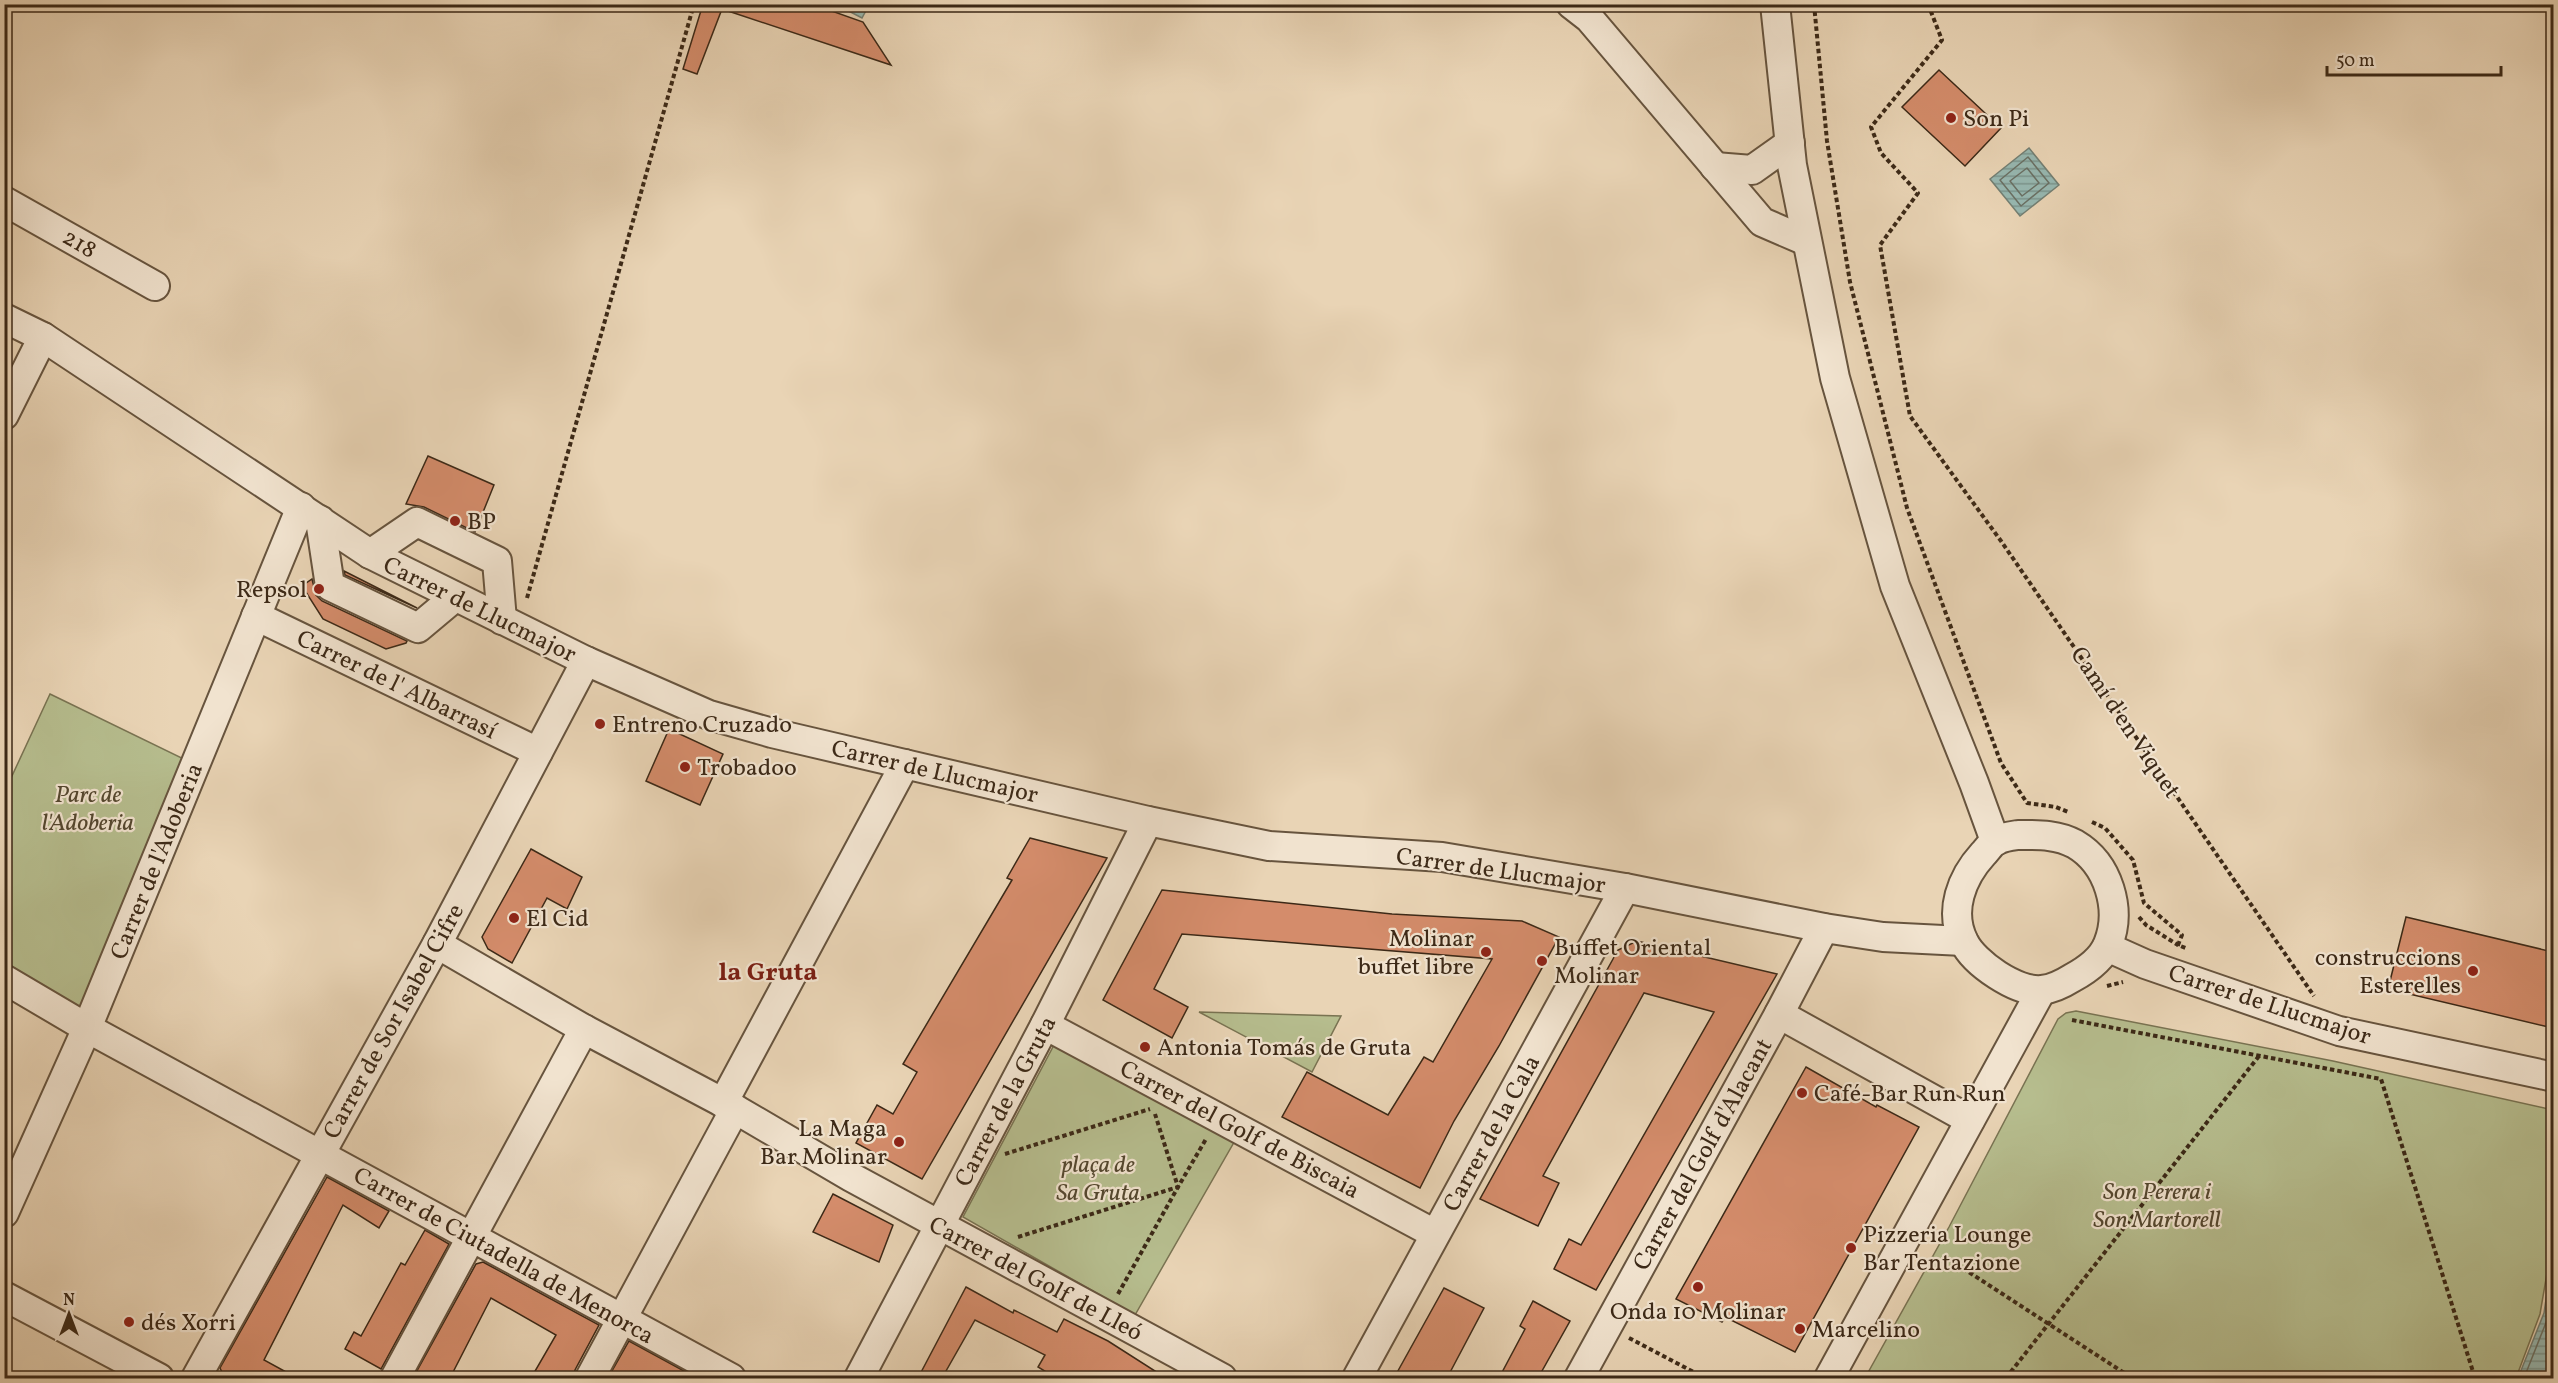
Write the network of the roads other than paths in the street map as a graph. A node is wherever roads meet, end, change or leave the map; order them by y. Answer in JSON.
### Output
{"nodes":[{"id":1,"x":1572,"y":4,"type":"edge"},
{"id":2,"x":1775,"y":4,"type":"edge"},
{"id":3,"x":1790,"y":143,"type":"junction"},
{"id":4,"x":1715,"y":167,"type":"junction"},
{"id":5,"x":4,"y":201,"type":"edge"},
{"id":6,"x":1806,"y":241,"type":"junction"},
{"id":7,"x":155,"y":286,"type":"dead end"},
{"id":8,"x":4,"y":318,"type":"edge"},
{"id":9,"x":42,"y":337,"type":"junction"},
{"id":10,"x":4,"y":415,"type":"edge"},
{"id":11,"x":310,"y":513,"type":"junction"},
{"id":12,"x":370,"y":554,"type":"junction"},
{"id":13,"x":455,"y":597,"type":"junction"},
{"id":14,"x":256,"y":616,"type":"junction"},
{"id":15,"x":510,"y":624,"type":"junction"},
{"id":16,"x":586,"y":661,"type":"junction"},
{"id":17,"x":538,"y":752,"type":"junction"},
{"id":18,"x":905,"y":764,"type":"junction"},
{"id":19,"x":1148,"y":821,"type":"junction"},
{"id":20,"x":1995,"y":841,"type":"junction"},
{"id":21,"x":1624,"y":888,"type":"junction"},
{"id":22,"x":1824,"y":928,"type":"junction"},
{"id":23,"x":1963,"y":940,"type":"junction"},
{"id":24,"x":437,"y":944,"type":"junction"},
{"id":25,"x":2107,"y":947,"type":"junction"},
{"id":26,"x":4,"y":979,"type":"edge"},
{"id":27,"x":2042,"y":991,"type":"junction"},
{"id":28,"x":1779,"y":1014,"type":"junction"},
{"id":29,"x":1045,"y":1024,"type":"junction"},
{"id":30,"x":87,"y":1028,"type":"junction"},
{"id":31,"x":584,"y":1029,"type":"junction"},
{"id":32,"x":2548,"y":1076,"type":"edge"},
{"id":33,"x":728,"y":1113,"type":"junction"},
{"id":34,"x":1971,"y":1120,"type":"junction"},
{"id":35,"x":319,"y":1154,"type":"junction"},
{"id":36,"x":4,"y":1213,"type":"edge"},
{"id":37,"x":940,"y":1226,"type":"junction"},
{"id":38,"x":1435,"y":1234,"type":"junction"},
{"id":39,"x":472,"y":1238,"type":"junction"},
{"id":40,"x":4,"y":1296,"type":"edge"},
{"id":41,"x":622,"y":1320,"type":"junction"},
{"id":42,"x":159,"y":1378,"type":"edge"},
{"id":43,"x":196,"y":1378,"type":"edge"},
{"id":44,"x":395,"y":1378,"type":"edge"},
{"id":45,"x":591,"y":1378,"type":"edge"},
{"id":46,"x":730,"y":1378,"type":"edge"},
{"id":47,"x":859,"y":1378,"type":"edge"},
{"id":48,"x":1222,"y":1378,"type":"edge"},
{"id":49,"x":1357,"y":1378,"type":"edge"},
{"id":50,"x":1579,"y":1378,"type":"edge"},
{"id":51,"x":1829,"y":1378,"type":"edge"}],
"edges":[{"from":1,"to":4,"type":"street"},
{"from":2,"to":3,"type":"street"},
{"from":3,"to":4,"type":"street"},
{"from":3,"to":6,"type":"street"},
{"from":4,"to":6,"type":"street"},
{"from":5,"to":7,"type":"street","name":"218"},
{"from":6,"to":20,"type":"street"},
{"from":8,"to":9,"type":"street","name":"Carrer de Llucmajor"},
{"from":9,"to":10,"type":"street"},
{"from":9,"to":11,"type":"street","name":"Carrer de Llucmajor"},
{"from":11,"to":12,"type":"street","name":"Carrer de Llucmajor"},
{"from":11,"to":13,"type":"street"},
{"from":11,"to":14,"type":"street","name":"Carrer de l'Adoberia"},
{"from":12,"to":13,"type":"street","name":"Carrer de Llucmajor"},
{"from":12,"to":15,"type":"street"},
{"from":13,"to":15,"type":"street","name":"Carrer de Llucmajor"},
{"from":14,"to":17,"type":"street","name":"Carrer de l' Albarrasí"},
{"from":14,"to":30,"type":"street","name":"Carrer de l'Adoberia"},
{"from":15,"to":16,"type":"street","name":"Carrer de Llucmajor"},
{"from":16,"to":17,"type":"street","name":"Carrer de Sor Isabel Cifre"},
{"from":16,"to":18,"type":"street","name":"Carrer de Llucmajor"},
{"from":17,"to":24,"type":"street","name":"Carrer de Sor Isabel Cifre"},
{"from":18,"to":19,"type":"street","name":"Carrer de Llucmajor"},
{"from":18,"to":33,"type":"street"},
{"from":19,"to":21,"type":"street","name":"Carrer de Llucmajor"},
{"from":19,"to":29,"type":"street","name":"Carrer de la Gruta"},
{"from":20,"to":23,"type":"street"},
{"from":20,"to":25,"type":"street"},
{"from":21,"to":22,"type":"street","name":"Carrer de Llucmajor"},
{"from":21,"to":38,"type":"street","name":"Carrer de la Cala"},
{"from":22,"to":23,"type":"street","name":"Carrer de Llucmajor"},
{"from":22,"to":28,"type":"street","name":"Carrer del Golf d'Alacant"},
{"from":23,"to":27,"type":"street"},
{"from":24,"to":31,"type":"street","name":"Carrer del Golf de Lleó"},
{"from":24,"to":35,"type":"street","name":"Carrer de Sor Isabel Cifre"},
{"from":25,"to":27,"type":"street"},
{"from":25,"to":32,"type":"street","name":"Carrer de Llucmajor"},
{"from":26,"to":30,"type":"street","name":"Carrer de Ciutadella de Menorca"},
{"from":27,"to":34,"type":"street"},
{"from":28,"to":34,"type":"street"},
{"from":28,"to":50,"type":"street","name":"Carrer del Golf d'Alacant"},
{"from":29,"to":37,"type":"street","name":"Carrer de la Gruta"},
{"from":29,"to":38,"type":"street","name":"Carrer del Golf de Biscaia"},
{"from":30,"to":35,"type":"street","name":"Carrer de Ciutadella de Menorca"},
{"from":30,"to":36,"type":"street","name":"Carrer de l'Adoberia"},
{"from":31,"to":33,"type":"street","name":"Carrer del Golf de Lleó"},
{"from":31,"to":39,"type":"street"},
{"from":33,"to":37,"type":"street","name":"Carrer del Golf de Lleó"},
{"from":33,"to":41,"type":"street"},
{"from":34,"to":51,"type":"street"},
{"from":35,"to":39,"type":"street","name":"Carrer de Ciutadella de Menorca"},
{"from":35,"to":43,"type":"street","name":"Carrer de Sor Isabel Cifre"},
{"from":37,"to":47,"type":"street","name":"Carrer de la Gruta"},
{"from":37,"to":48,"type":"street","name":"Carrer del Golf de Lleó"},
{"from":38,"to":49,"type":"street","name":"Carrer de la Cala"},
{"from":39,"to":41,"type":"street","name":"Carrer de Ciutadella de Menorca"},
{"from":39,"to":44,"type":"street"},
{"from":40,"to":42,"type":"street"},
{"from":41,"to":45,"type":"street"},
{"from":41,"to":46,"type":"street","name":"Carrer de Ciutadella de Menorca"}]}
